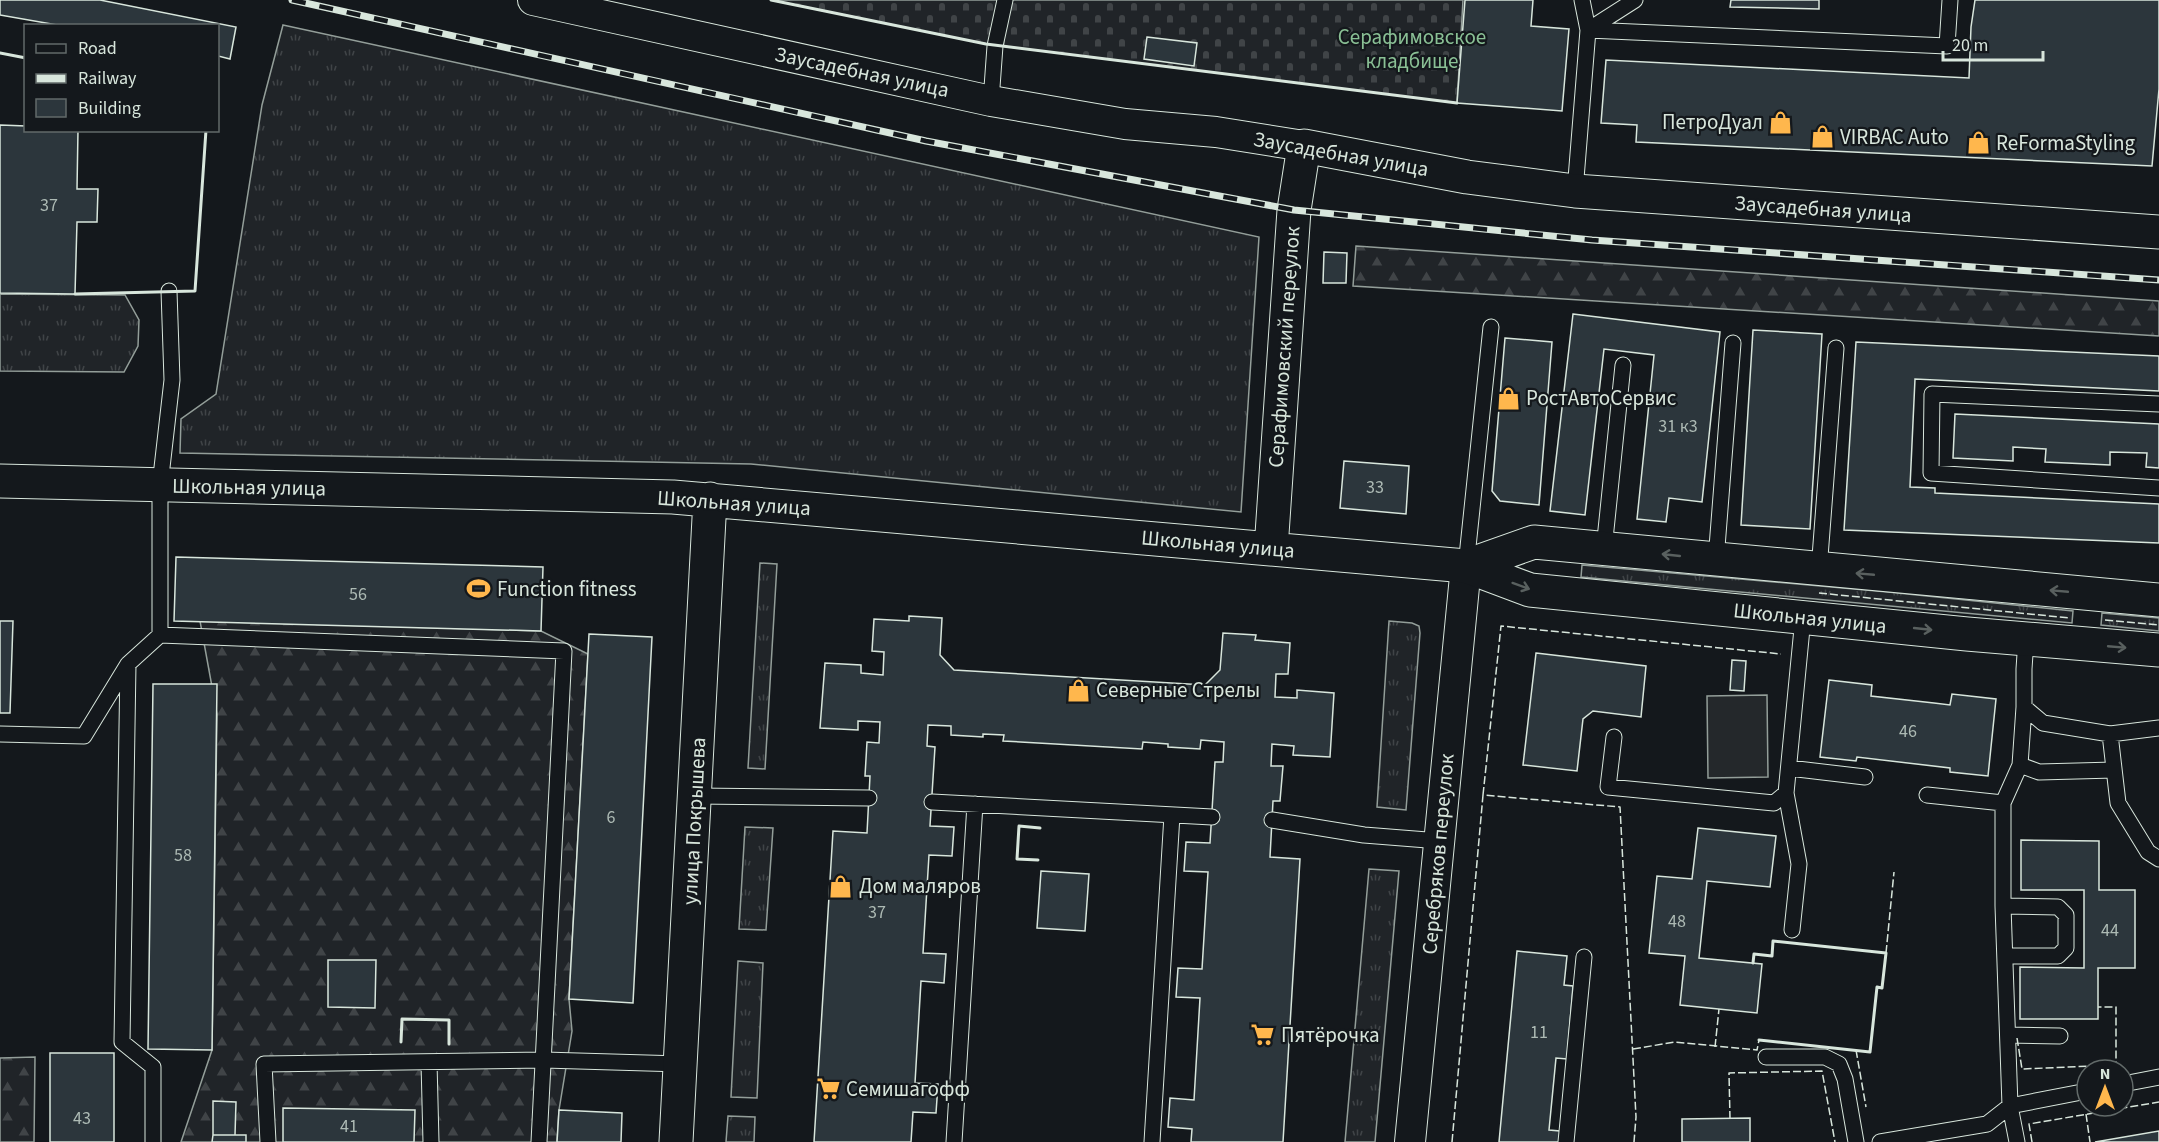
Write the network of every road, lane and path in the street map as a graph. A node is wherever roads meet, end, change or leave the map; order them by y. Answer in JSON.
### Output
{"nodes":[{"id":1,"x":533,"y":0,"type":"edge"},
{"id":2,"x":1005,"y":0,"type":"edge"},
{"id":3,"x":1582,"y":0,"type":"edge"},
{"id":4,"x":1635,"y":0,"type":"edge"},
{"id":5,"x":1950,"y":0,"type":"edge"},
{"id":6,"x":1588,"y":30,"type":"junction"},
{"id":7,"x":991,"y":101,"type":"junction"},
{"id":8,"x":1304,"y":146,"type":"junction"},
{"id":9,"x":1575,"y":191,"type":"junction"},
{"id":10,"x":2159,"y":232,"type":"edge"},
{"id":11,"x":169,"y":291,"type":"dead end"},
{"id":12,"x":1491,"y":327,"type":"dead end"},
{"id":13,"x":1733,"y":343,"type":"dead end"},
{"id":14,"x":1836,"y":348,"type":"dead end"},
{"id":15,"x":1623,"y":365,"type":"dead end"},
{"id":16,"x":2159,"y":404,"type":"edge"},
{"id":17,"x":0,"y":481,"type":"edge"},
{"id":18,"x":160,"y":484,"type":"junction"},
{"id":19,"x":2159,"y":488,"type":"edge"},
{"id":20,"x":710,"y":499,"type":"junction"},
{"id":21,"x":1271,"y":549,"type":"junction"},
{"id":22,"x":1604,"y":549,"type":"junction"},
{"id":23,"x":1716,"y":560,"type":"junction"},
{"id":24,"x":1466,"y":566,"type":"junction"},
{"id":25,"x":1819,"y":570,"type":"junction"},
{"id":26,"x":2159,"y":600,"type":"edge"},
{"id":27,"x":1803,"y":618,"type":"junction"},
{"id":28,"x":160,"y":635,"type":"junction"},
{"id":29,"x":2026,"y":639,"type":"junction"},
{"id":30,"x":2159,"y":650,"type":"edge"},
{"id":31,"x":128,"y":664,"type":"junction"},
{"id":32,"x":2024,"y":707,"type":"junction"},
{"id":33,"x":2159,"y":728,"type":"edge"},
{"id":34,"x":0,"y":734,"type":"edge"},
{"id":35,"x":2110,"y":734,"type":"junction"},
{"id":36,"x":1614,"y":737,"type":"dead end"},
{"id":37,"x":2020,"y":765,"type":"junction"},
{"id":38,"x":1789,"y":768,"type":"junction"},
{"id":39,"x":2114,"y":770,"type":"junction"},
{"id":40,"x":1864,"y":777,"type":"dead end"},
{"id":41,"x":1786,"y":793,"type":"junction"},
{"id":42,"x":1927,"y":795,"type":"dead end"},
{"id":43,"x":696,"y":796,"type":"junction"},
{"id":44,"x":869,"y":798,"type":"dead end"},
{"id":45,"x":932,"y":802,"type":"dead end"},
{"id":46,"x":2003,"y":803,"type":"junction"},
{"id":47,"x":975,"y":804,"type":"junction"},
{"id":48,"x":1172,"y":814,"type":"junction"},
{"id":49,"x":1212,"y":817,"type":"dead end"},
{"id":50,"x":1272,"y":820,"type":"dead end"},
{"id":51,"x":1440,"y":841,"type":"junction"},
{"id":52,"x":2159,"y":859,"type":"edge"},
{"id":53,"x":2003,"y":906,"type":"junction"},
{"id":54,"x":1792,"y":930,"type":"dead end"},
{"id":55,"x":2005,"y":956,"type":"junction"},
{"id":56,"x":1584,"y":957,"type":"dead end"},
{"id":57,"x":2008,"y":1035,"type":"junction"},
{"id":58,"x":2060,"y":1036,"type":"dead end"},
{"id":59,"x":1766,"y":1057,"type":"dead end"},
{"id":60,"x":544,"y":1060,"type":"junction"},
{"id":61,"x":429,"y":1062,"type":"junction"},
{"id":62,"x":681,"y":1064,"type":"junction"},
{"id":63,"x":2159,"y":1077,"type":"edge"},
{"id":64,"x":2135,"y":1082,"type":"edge"},
{"id":65,"x":2075,"y":1093,"type":"edge"},
{"id":66,"x":2010,"y":1106,"type":"junction"},
{"id":67,"x":153,"y":1142,"type":"edge"},
{"id":68,"x":267,"y":1142,"type":"edge"},
{"id":69,"x":431,"y":1142,"type":"edge"},
{"id":70,"x":539,"y":1142,"type":"edge"},
{"id":71,"x":676,"y":1142,"type":"edge"},
{"id":72,"x":954,"y":1142,"type":"edge"},
{"id":73,"x":1152,"y":1142,"type":"edge"},
{"id":74,"x":1410,"y":1142,"type":"edge"},
{"id":75,"x":1566,"y":1142,"type":"edge"},
{"id":76,"x":1856,"y":1142,"type":"edge"},
{"id":77,"x":1880,"y":1142,"type":"edge"},
{"id":78,"x":2017,"y":1142,"type":"edge"}],
"edges":[{"from":1,"to":7,"type":"street","name":"Заусадебная улица"},
{"from":2,"to":7,"type":"lane"},
{"from":3,"to":6,"type":"lane"},
{"from":4,"to":6,"type":"lane"},
{"from":5,"to":6,"type":"lane"},
{"from":6,"to":9,"type":"lane"},
{"from":7,"to":8,"type":"street","name":"Заусадебная улица"},
{"from":8,"to":9,"type":"street","name":"Заусадебная улица"},
{"from":8,"to":21,"type":"street","name":"Серафимовский переулок"},
{"from":9,"to":10,"type":"street","name":"Заусадебная улица"},
{"from":11,"to":18,"type":"lane"},
{"from":12,"to":24,"type":"lane"},
{"from":13,"to":23,"type":"lane"},
{"from":14,"to":25,"type":"lane"},
{"from":15,"to":22,"type":"lane"},
{"from":16,"to":19,"type":"lane"},
{"from":17,"to":18,"type":"street","name":"Школьная улица"},
{"from":18,"to":20,"type":"street","name":"Школьная улица"},
{"from":18,"to":28,"type":"lane"},
{"from":20,"to":21,"type":"street","name":"Школьная улица"},
{"from":20,"to":43,"type":"street","name":"улица Покрышева"},
{"from":21,"to":24,"type":"street","name":"Школьная улица"},
{"from":23,"to":22,"type":"street","name":"Школьная улица","one_way":true},
{"from":22,"to":24,"type":"street","name":"Школьная улица"},
{"from":23,"to":25,"type":"street","name":"Школьная улица"},
{"from":24,"to":27,"type":"street","name":"Школьная улица","one_way":true},
{"from":24,"to":51,"type":"street","name":"Серебряков переулок"},
{"from":26,"to":25,"type":"street","name":"Школьная улица","one_way":true},
{"from":27,"to":29,"type":"street","name":"Школьная улица","one_way":true},
{"from":27,"to":38,"type":"lane"},
{"from":28,"to":31,"type":"lane"},
{"from":28,"to":60,"type":"lane"},
{"from":29,"to":30,"type":"street","name":"Школьная улица","one_way":true},
{"from":29,"to":32,"type":"lane"},
{"from":31,"to":34,"type":"lane"},
{"from":31,"to":67,"type":"lane"},
{"from":32,"to":35,"type":"lane"},
{"from":32,"to":37,"type":"lane"},
{"from":33,"to":35,"type":"lane"},
{"from":35,"to":39,"type":"lane"},
{"from":36,"to":41,"type":"lane"},
{"from":37,"to":39,"type":"lane"},
{"from":37,"to":46,"type":"lane"},
{"from":38,"to":40,"type":"lane"},
{"from":38,"to":41,"type":"lane"},
{"from":39,"to":52,"type":"lane"},
{"from":41,"to":54,"type":"lane"},
{"from":42,"to":46,"type":"lane"},
{"from":43,"to":44,"type":"lane"},
{"from":43,"to":62,"type":"street","name":"улица Покрышева"},
{"from":45,"to":47,"type":"lane"},
{"from":46,"to":53,"type":"lane"},
{"from":47,"to":48,"type":"lane"},
{"from":47,"to":72,"type":"lane"},
{"from":48,"to":49,"type":"lane"},
{"from":48,"to":73,"type":"lane"},
{"from":50,"to":51,"type":"lane"},
{"from":51,"to":74,"type":"street","name":"Серебряков переулок"},
{"from":53,"to":55,"type":"lane"},
{"from":53,"to":55,"type":"lane"},
{"from":55,"to":57,"type":"lane"},
{"from":56,"to":75,"type":"lane"},
{"from":57,"to":58,"type":"lane"},
{"from":57,"to":66,"type":"lane"},
{"from":59,"to":76,"type":"lane"},
{"from":60,"to":61,"type":"lane"},
{"from":60,"to":62,"type":"lane"},
{"from":60,"to":70,"type":"lane"},
{"from":61,"to":68,"type":"lane"},
{"from":61,"to":69,"type":"lane"},
{"from":62,"to":71,"type":"street","name":"улица Покрышева"},
{"from":63,"to":64,"type":"lane"},
{"from":65,"to":66,"type":"lane"},
{"from":66,"to":77,"type":"lane"},
{"from":66,"to":78,"type":"lane"}]}
